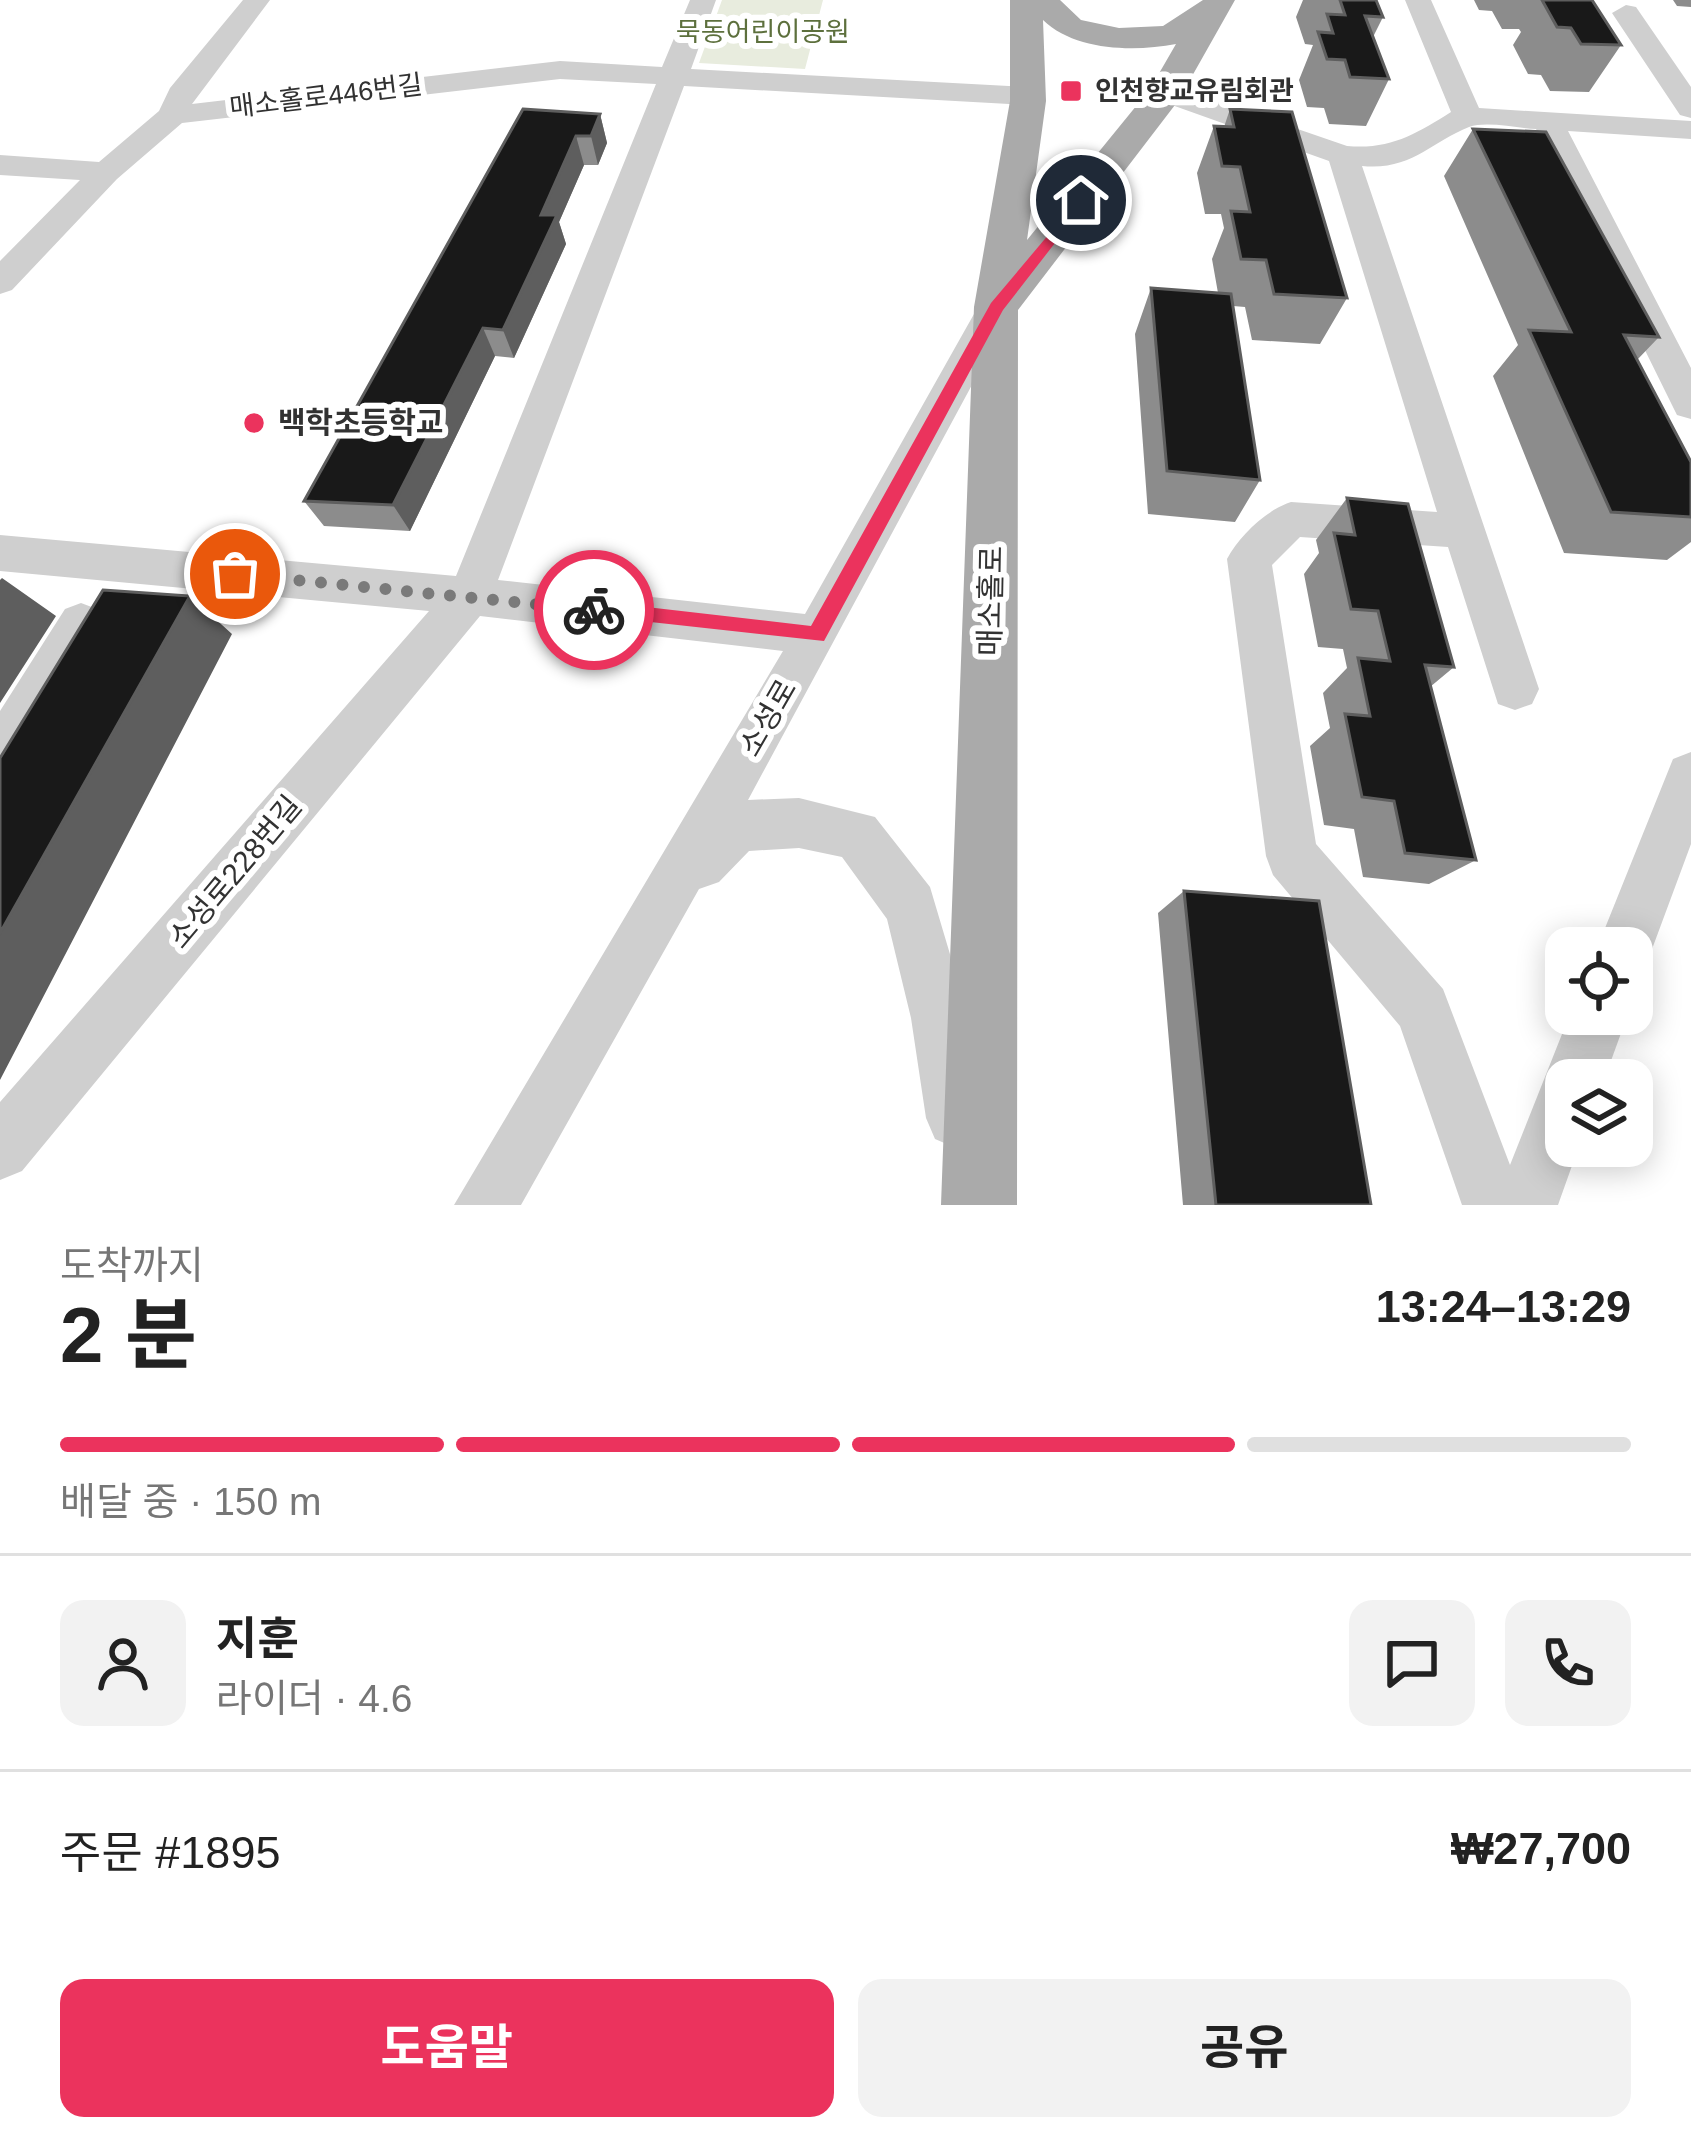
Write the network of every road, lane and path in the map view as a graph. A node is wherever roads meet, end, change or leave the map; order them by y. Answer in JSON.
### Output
{"nodes":[{"id":1,"x":257,"y":0,"type":"edge"},
{"id":2,"x":703,"y":0,"type":"edge"},
{"id":3,"x":1026,"y":0,"type":"edge"},
{"id":4,"x":1041,"y":0,"type":"edge"},
{"id":5,"x":1418,"y":0,"type":"edge"},
{"id":6,"x":1217,"y":4,"type":"edge"},
{"id":7,"x":1626,"y":14,"type":"dead end"},
{"id":8,"x":674,"y":75,"type":"junction"},
{"id":9,"x":1165,"y":93,"type":"junction"},
{"id":10,"x":1028,"y":96,"type":"junction"},
{"id":11,"x":1691,"y":109,"type":"edge"},
{"id":12,"x":173,"y":115,"type":"junction"},
{"id":13,"x":1468,"y":116,"type":"junction"},
{"id":14,"x":1547,"y":121,"type":"junction"},
{"id":15,"x":1691,"y":130,"type":"edge"},
{"id":16,"x":1343,"y":154,"type":"junction"},
{"id":17,"x":0,"y":165,"type":"edge"},
{"id":18,"x":106,"y":172,"type":"junction"},
{"id":19,"x":0,"y":282,"type":"edge"},
{"id":20,"x":996,"y":307,"type":"junction"},
{"id":21,"x":1691,"y":405,"type":"edge"},
{"id":22,"x":1465,"y":531,"type":"junction"},
{"id":23,"x":0,"y":554,"type":"edge"},
{"id":24,"x":470,"y":596,"type":"junction"},
{"id":25,"x":81,"y":623,"type":"edge"},
{"id":26,"x":817,"y":635,"type":"junction"},
{"id":27,"x":1515,"y":689,"type":"dead end"},
{"id":28,"x":0,"y":755,"type":"edge"},
{"id":29,"x":1691,"y":776,"type":"edge"},
{"id":30,"x":661,"y":904,"type":"junction"},
{"id":31,"x":1633,"y":927,"type":"edge"},
{"id":32,"x":0,"y":1149,"type":"edge"},
{"id":33,"x":1545,"y":1156,"type":"edge"},
{"id":34,"x":486,"y":1205,"type":"edge"},
{"id":35,"x":970,"y":1205,"type":"edge"},
{"id":36,"x":979,"y":1205,"type":"edge"},
{"id":37,"x":1493,"y":1205,"type":"edge"},
{"id":38,"x":1526,"y":1205,"type":"edge"}],
"edges":[{"from":1,"to":12,"type":"street"},
{"from":2,"to":8,"type":"street"},
{"from":3,"to":10,"type":"main road","name":"매소홀로"},
{"from":4,"to":6,"type":"main road"},
{"from":5,"to":13,"type":"street"},
{"from":6,"to":9,"type":"main road","name":"소성로"},
{"from":7,"to":11,"type":"street"},
{"from":8,"to":10,"type":"street","name":"매소홀로446번길"},
{"from":8,"to":12,"type":"street","name":"매소홀로446번길"},
{"from":8,"to":24,"type":"street"},
{"from":9,"to":16,"type":"street"},
{"from":9,"to":20,"type":"main road","name":"소성로"},
{"from":10,"to":20,"type":"main road","name":"매소홀로"},
{"from":12,"to":18,"type":"street"},
{"from":13,"to":14,"type":"street"},
{"from":13,"to":16,"type":"street"},
{"from":14,"to":15,"type":"street"},
{"from":14,"to":21,"type":"street"},
{"from":16,"to":22,"type":"street"},
{"from":17,"to":18,"type":"street"},
{"from":18,"to":19,"type":"street"},
{"from":20,"to":26,"type":"street","name":"소성로"},
{"from":20,"to":36,"type":"main road","name":"매소홀로"},
{"from":22,"to":27,"type":"street"},
{"from":22,"to":37,"type":"street"},
{"from":23,"to":24,"type":"street"},
{"from":24,"to":26,"type":"street"},
{"from":24,"to":32,"type":"street","name":"소성로228번길"},
{"from":25,"to":28,"type":"street"},
{"from":26,"to":30,"type":"street","name":"소성로"},
{"from":29,"to":31,"type":"street"},
{"from":30,"to":34,"type":"street","name":"소성로"},
{"from":30,"to":35,"type":"street"},
{"from":33,"to":38,"type":"street"}]}
